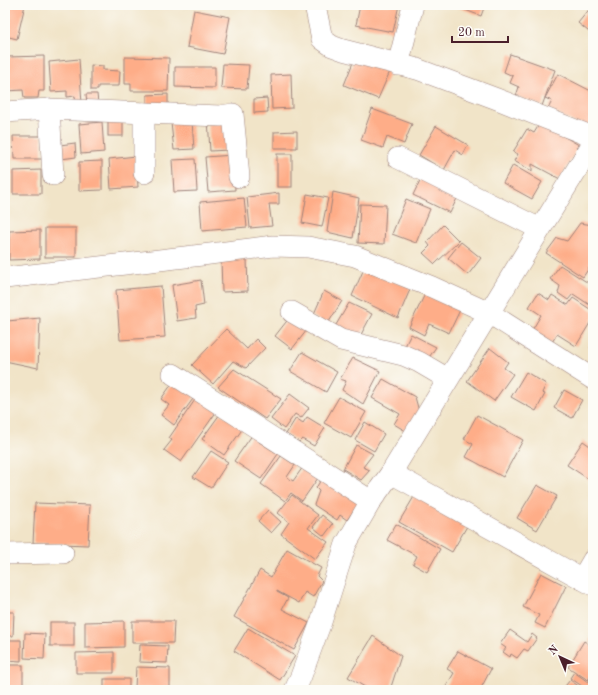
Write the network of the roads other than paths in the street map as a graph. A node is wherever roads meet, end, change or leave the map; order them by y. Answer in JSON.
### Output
{"nodes":[{"id":1,"x":315,"y":5,"type":"edge"},
{"id":2,"x":413,"y":5,"type":"edge"},
{"id":3,"x":398,"y":64,"type":"junction"},
{"id":4,"x":49,"y":109,"type":"junction"},
{"id":5,"x":5,"y":112,"type":"edge"},
{"id":6,"x":144,"y":113,"type":"junction"},
{"id":7,"x":593,"y":137,"type":"edge"},
{"id":8,"x":593,"y":144,"type":"edge"},
{"id":9,"x":398,"y":158,"type":"dead end"},
{"id":10,"x":144,"y":172,"type":"dead end"},
{"id":11,"x":53,"y":175,"type":"dead end"},
{"id":12,"x":239,"y":177,"type":"dead end"},
{"id":13,"x":540,"y":229,"type":"junction"},
{"id":14,"x":5,"y":278,"type":"edge"},
{"id":15,"x":292,"y":312,"type":"dead end"},
{"id":16,"x":489,"y":313,"type":"junction"},
{"id":17,"x":173,"y":374,"type":"dead end"},
{"id":18,"x":448,"y":379,"type":"junction"},
{"id":19,"x":593,"y":379,"type":"edge"},
{"id":20,"x":391,"y":473,"type":"junction"},
{"id":21,"x":371,"y":501,"type":"junction"},
{"id":22,"x":63,"y":553,"type":"dead end"},
{"id":23,"x":5,"y":554,"type":"edge"},
{"id":24,"x":593,"y":560,"type":"edge"},
{"id":25,"x":588,"y":582,"type":"edge"},
{"id":26,"x":295,"y":690,"type":"edge"}],
"edges":[{"from":1,"to":3,"type":"street"},
{"from":2,"to":3,"type":"street"},
{"from":3,"to":7,"type":"street"},
{"from":4,"to":5,"type":"street"},
{"from":4,"to":6,"type":"street"},
{"from":4,"to":11,"type":"street"},
{"from":6,"to":10,"type":"street"},
{"from":6,"to":12,"type":"street"},
{"from":8,"to":13,"type":"street"},
{"from":9,"to":13,"type":"street"},
{"from":13,"to":16,"type":"street"},
{"from":14,"to":16,"type":"street"},
{"from":15,"to":18,"type":"street"},
{"from":16,"to":18,"type":"street"},
{"from":16,"to":19,"type":"street"},
{"from":17,"to":21,"type":"street"},
{"from":18,"to":20,"type":"street"},
{"from":20,"to":21,"type":"street"},
{"from":20,"to":25,"type":"street"},
{"from":21,"to":26,"type":"street"},
{"from":22,"to":23,"type":"street"},
{"from":24,"to":25,"type":"street"}]}
